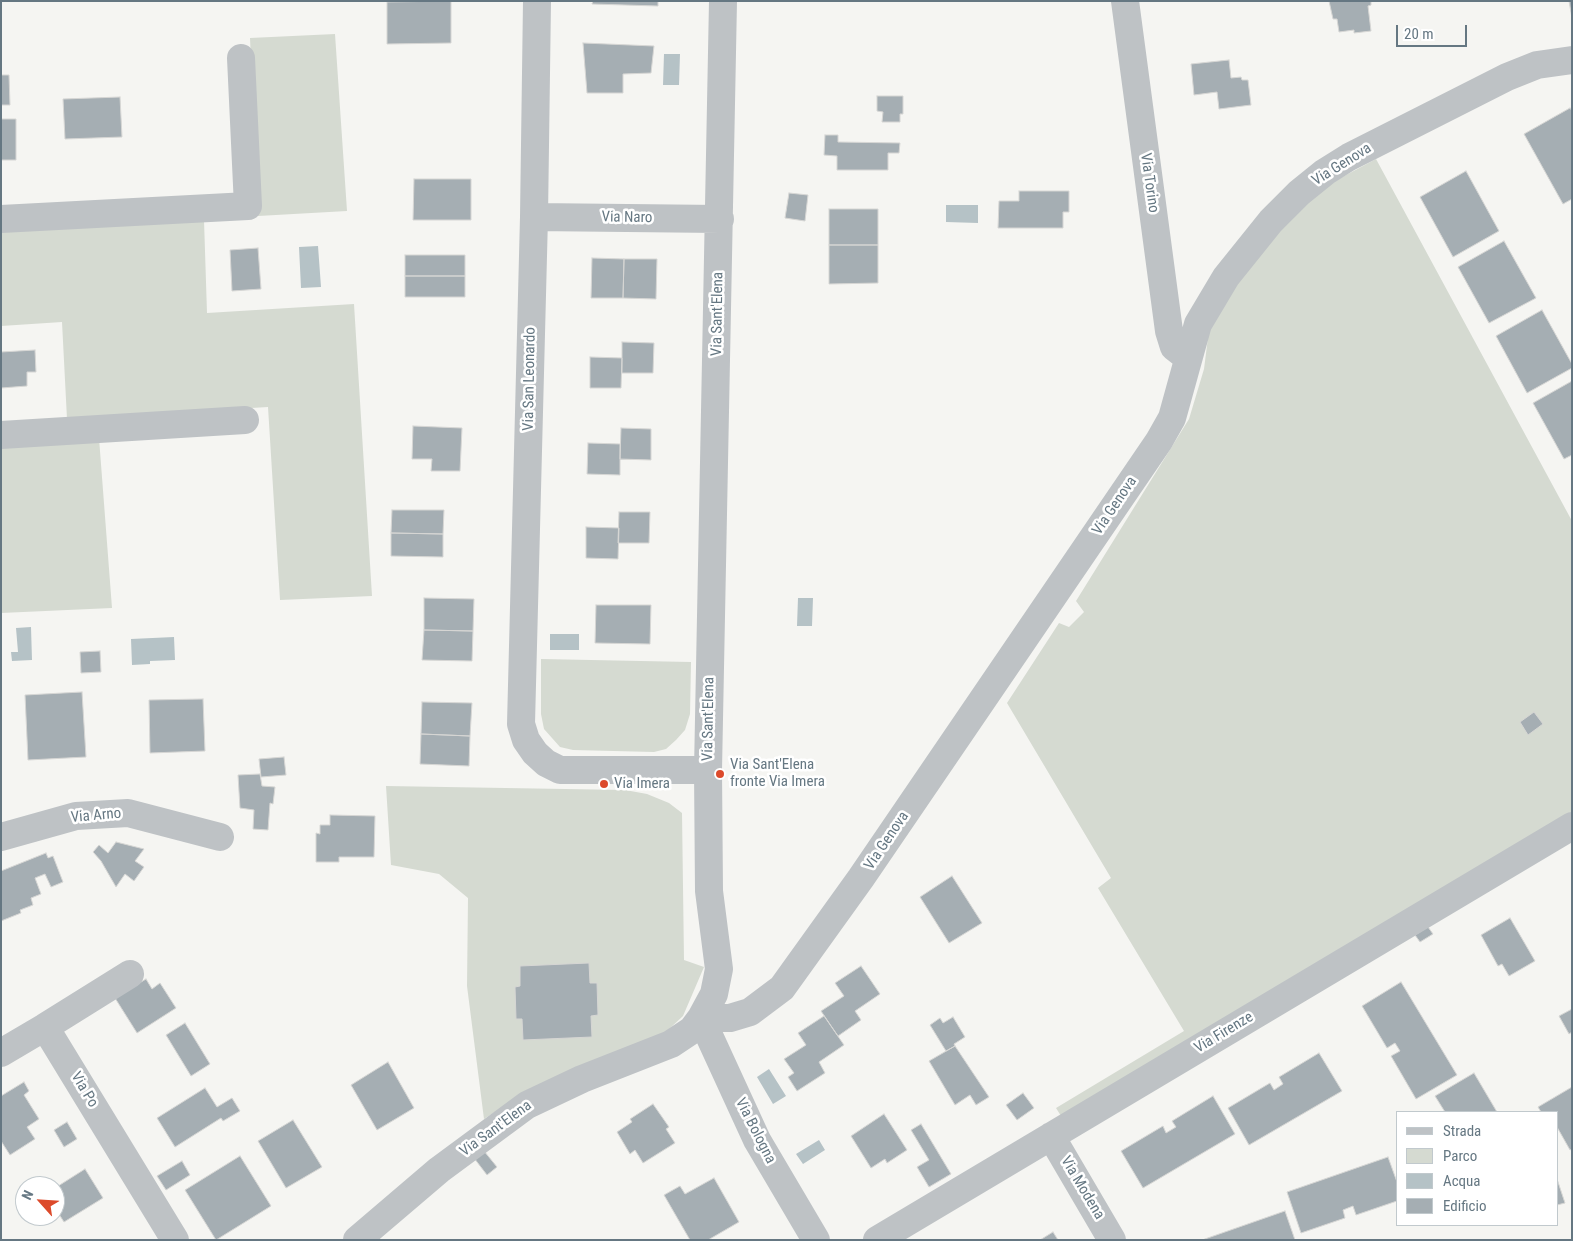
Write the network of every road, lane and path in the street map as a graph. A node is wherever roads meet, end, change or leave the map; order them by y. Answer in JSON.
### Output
{"nodes":[{"id":1,"x":537,"y":1,"type":"edge"},
{"id":2,"x":723,"y":1,"type":"edge"},
{"id":3,"x":1125,"y":1,"type":"edge"},
{"id":4,"x":241,"y":58,"type":"dead end"},
{"id":5,"x":1572,"y":60,"type":"edge"},
{"id":6,"x":534,"y":217,"type":"junction"},
{"id":7,"x":1,"y":219,"type":"edge"},
{"id":8,"x":720,"y":219,"type":"junction"},
{"id":9,"x":1188,"y":358,"type":"junction"},
{"id":10,"x":245,"y":420,"type":"dead end"},
{"id":11,"x":1,"y":435,"type":"edge"},
{"id":12,"x":708,"y":770,"type":"junction"},
{"id":13,"x":1572,"y":826,"type":"edge"},
{"id":14,"x":1,"y":837,"type":"edge"},
{"id":15,"x":220,"y":837,"type":"dead end"},
{"id":16,"x":130,"y":974,"type":"dead end"},
{"id":17,"x":701,"y":1018,"type":"junction"},
{"id":18,"x":45,"y":1026,"type":"junction"},
{"id":19,"x":1,"y":1053,"type":"edge"},
{"id":20,"x":1051,"y":1136,"type":"junction"},
{"id":21,"x":812,"y":1238,"type":"edge"},
{"id":22,"x":175,"y":1240,"type":"edge"},
{"id":23,"x":357,"y":1240,"type":"edge"},
{"id":24,"x":877,"y":1240,"type":"edge"},
{"id":25,"x":1112,"y":1240,"type":"edge"}],
"edges":[{"from":1,"to":6,"type":"street","name":"Via San Leonardo"},
{"from":2,"to":8,"type":"street","name":"Via Sant'Elena"},
{"from":3,"to":9,"type":"street","name":"Via Torino"},
{"from":4,"to":7,"type":"street"},
{"from":5,"to":9,"type":"street","name":"Via Genova"},
{"from":6,"to":8,"type":"street","name":"Via Naro"},
{"from":6,"to":12,"type":"street","name":"Via San Leonardo"},
{"from":8,"to":12,"type":"street","name":"Via Sant'Elena"},
{"from":9,"to":17,"type":"street","name":"Via Genova"},
{"from":10,"to":11,"type":"street"},
{"from":12,"to":17,"type":"street","name":"Via Sant'Elena"},
{"from":13,"to":20,"type":"street","name":"Via Firenze"},
{"from":14,"to":15,"type":"street","name":"Via Arno"},
{"from":16,"to":18,"type":"street"},
{"from":17,"to":21,"type":"street","name":"Via Bologna"},
{"from":17,"to":23,"type":"street","name":"Via Sant'Elena"},
{"from":18,"to":19,"type":"street"},
{"from":18,"to":22,"type":"street","name":"Via Po"},
{"from":20,"to":24,"type":"street","name":"Via Firenze"},
{"from":20,"to":25,"type":"street","name":"Via Modena"}]}
